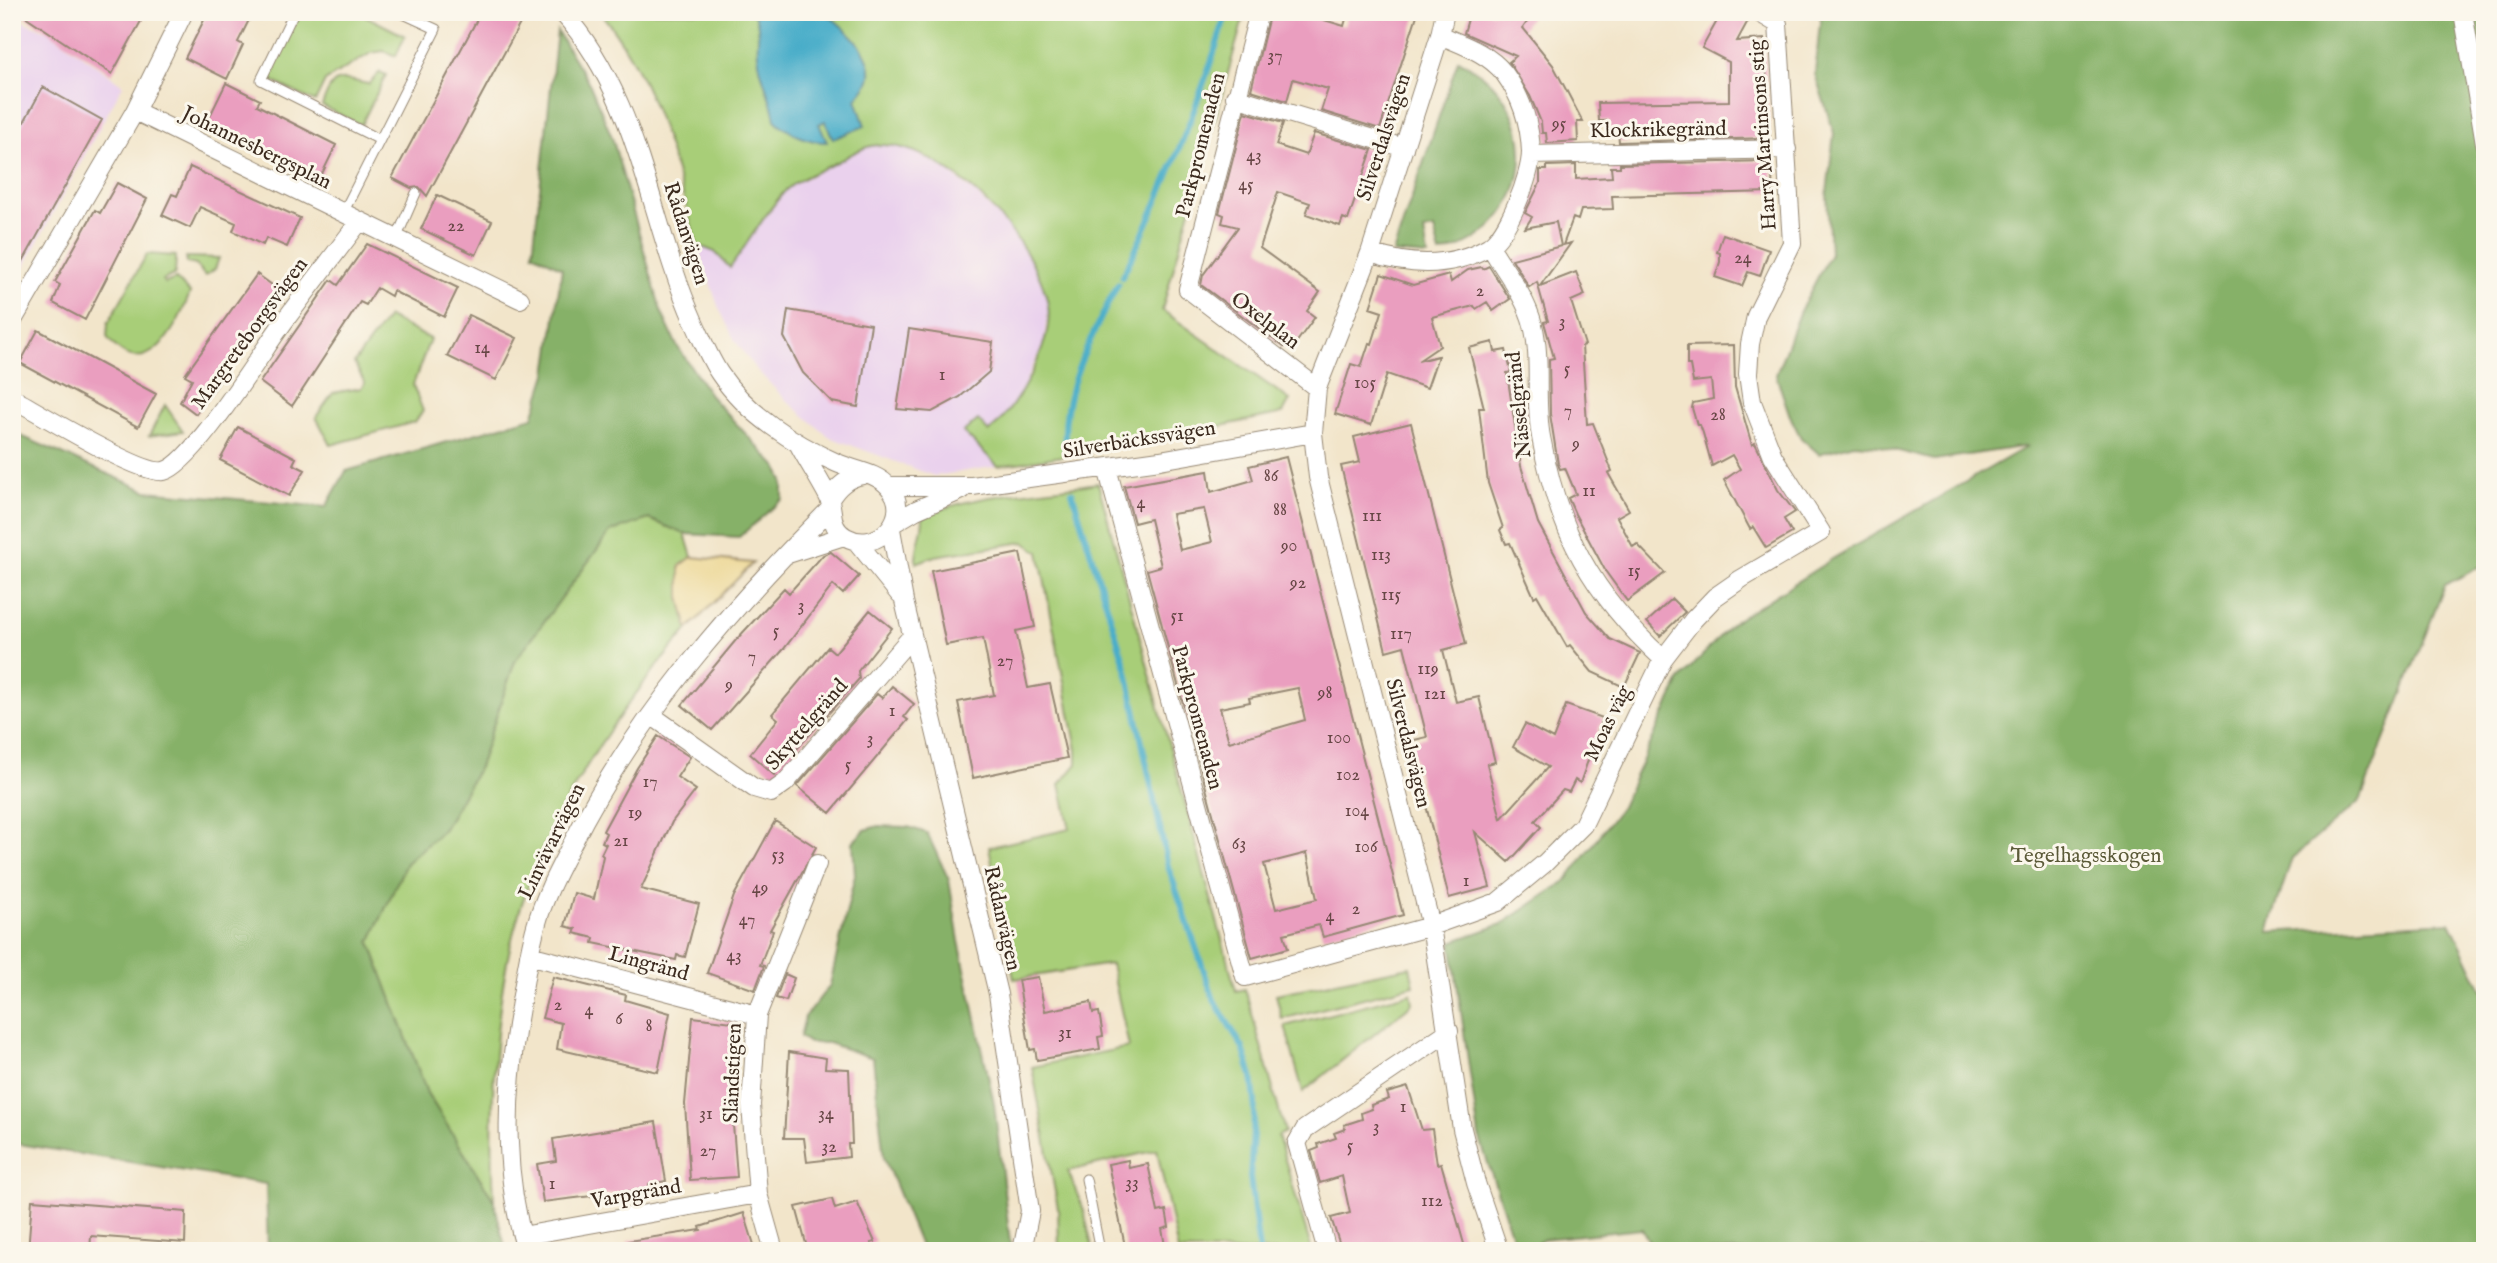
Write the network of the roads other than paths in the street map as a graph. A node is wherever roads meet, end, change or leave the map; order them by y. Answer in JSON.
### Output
{"nodes":[{"id":1,"x":184,"y":12,"type":"edge"},
{"id":2,"x":294,"y":12,"type":"edge"},
{"id":3,"x":399,"y":12,"type":"edge"},
{"id":4,"x":562,"y":12,"type":"edge"},
{"id":5,"x":1259,"y":12,"type":"edge"},
{"id":6,"x":1445,"y":12,"type":"edge"},
{"id":7,"x":1758,"y":12,"type":"edge"},
{"id":8,"x":2463,"y":12,"type":"edge"},
{"id":9,"x":1440,"y":35,"type":"junction"},
{"id":10,"x":1235,"y":97,"type":"junction"},
{"id":11,"x":135,"y":111,"type":"junction"},
{"id":12,"x":380,"y":140,"type":"junction"},
{"id":13,"x":2485,"y":143,"type":"edge"},
{"id":14,"x":1404,"y":148,"type":"junction"},
{"id":15,"x":1787,"y":149,"type":"junction"},
{"id":16,"x":1531,"y":155,"type":"junction"},
{"id":17,"x":416,"y":193,"type":"dead end"},
{"id":18,"x":351,"y":217,"type":"junction"},
{"id":19,"x":396,"y":239,"type":"junction"},
{"id":20,"x":1490,"y":246,"type":"junction"},
{"id":21,"x":1370,"y":253,"type":"junction"},
{"id":22,"x":1188,"y":289,"type":"joint"},
{"id":23,"x":520,"y":299,"type":"dead end"},
{"id":24,"x":12,"y":323,"type":"edge"},
{"id":25,"x":1317,"y":388,"type":"junction"},
{"id":26,"x":12,"y":398,"type":"edge"},
{"id":27,"x":1313,"y":433,"type":"junction"},
{"id":28,"x":799,"y":445,"type":"junction"},
{"id":29,"x":1107,"y":468,"type":"junction"},
{"id":30,"x":863,"y":475,"type":"junction"},
{"id":31,"x":889,"y":486,"type":"junction"},
{"id":32,"x":972,"y":486,"type":"junction"},
{"id":33,"x":830,"y":504,"type":"junction"},
{"id":34,"x":893,"y":526,"type":"junction"},
{"id":35,"x":1821,"y":532,"type":"joint"},
{"id":36,"x":851,"y":539,"type":"junction"},
{"id":37,"x":788,"y":554,"type":"junction"},
{"id":38,"x":904,"y":600,"type":"junction"},
{"id":39,"x":912,"y":636,"type":"junction"},
{"id":40,"x":1663,"y":659,"type":"junction"},
{"id":41,"x":651,"y":715,"type":"junction"},
{"id":42,"x":817,"y":864,"type":"dead end"},
{"id":43,"x":1431,"y":926,"type":"junction"},
{"id":44,"x":529,"y":955,"type":"junction"},
{"id":45,"x":1245,"y":978,"type":"joint"},
{"id":46,"x":757,"y":1014,"type":"junction"},
{"id":47,"x":1449,"y":1031,"type":"junction"},
{"id":48,"x":1086,"y":1179,"type":"dead end"},
{"id":49,"x":758,"y":1194,"type":"junction"},
{"id":50,"x":524,"y":1243,"type":"edge"},
{"id":51,"x":774,"y":1251,"type":"edge"},
{"id":52,"x":1022,"y":1251,"type":"edge"},
{"id":53,"x":1100,"y":1251,"type":"edge"},
{"id":54,"x":1327,"y":1251,"type":"edge"},
{"id":55,"x":1499,"y":1251,"type":"edge"}],
"edges":[{"from":1,"to":11,"type":"street"},
{"from":2,"to":12,"type":"lane"},
{"from":3,"to":12,"type":"lane"},
{"from":4,"to":28,"type":"street","name":"Rådanvägen"},
{"from":5,"to":10,"type":"street","name":"Parkpromenaden"},
{"from":6,"to":9,"type":"street","name":"Silverdalsvägen"},
{"from":7,"to":15,"type":"street","name":"Harry Martinsons stig"},
{"from":8,"to":13,"type":"street"},
{"from":9,"to":14,"type":"street","name":"Silverdalsvägen"},
{"from":9,"to":16,"type":"street"},
{"from":10,"to":14,"type":"street"},
{"from":10,"to":22,"type":"street","name":"Parkpromenaden"},
{"from":11,"to":18,"type":"street","name":"Johannesbergsplan"},
{"from":11,"to":24,"type":"street"},
{"from":12,"to":18,"type":"lane"},
{"from":14,"to":21,"type":"street","name":"Silverdalsvägen"},
{"from":15,"to":16,"type":"street","name":"Klockrikegränd"},
{"from":15,"to":35,"type":"street","name":"Harry Martinsons stig"},
{"from":16,"to":20,"type":"street"},
{"from":17,"to":19,"type":"lane"},
{"from":18,"to":19,"type":"street"},
{"from":18,"to":26,"type":"street","name":"Margreteborgsvägen"},
{"from":19,"to":23,"type":"street"},
{"from":20,"to":21,"type":"street"},
{"from":20,"to":40,"type":"street","name":"Nässelgränd"},
{"from":21,"to":25,"type":"street","name":"Silverdalsvägen"},
{"from":22,"to":25,"type":"street","name":"Oxelplan"},
{"from":25,"to":27,"type":"street","name":"Silverdalsvägen"},
{"from":27,"to":29,"type":"street","name":"Silverbäckssvägen"},
{"from":27,"to":43,"type":"street","name":"Silverdalsvägen"},
{"from":28,"to":30,"type":"street","name":"Rådanvägen"},
{"from":28,"to":33,"type":"street","name":"Rådanvägen"},
{"from":29,"to":32,"type":"street","name":"Silverbäckssvägen"},
{"from":29,"to":45,"type":"street","name":"Parkpromenaden"},
{"from":30,"to":31,"type":"street","name":"Rådanvägen"},
{"from":30,"to":33,"type":"street"},
{"from":31,"to":32,"type":"street","name":"Silverbäckssvägen"},
{"from":31,"to":34,"type":"street","name":"Rådanvägen"},
{"from":32,"to":34,"type":"street","name":"Silverbäckssvägen"},
{"from":33,"to":36,"type":"street","name":"Rådanvägen"},
{"from":33,"to":37,"type":"street","name":"Linvävarvägen"},
{"from":34,"to":36,"type":"street"},
{"from":34,"to":38,"type":"street","name":"Rådanvägen"},
{"from":35,"to":40,"type":"street","name":"Moas väg"},
{"from":36,"to":37,"type":"street","name":"Linvävarvägen"},
{"from":36,"to":38,"type":"street","name":"Rådanvägen"},
{"from":37,"to":41,"type":"street","name":"Linvävarvägen"},
{"from":38,"to":39,"type":"street","name":"Rådanvägen"},
{"from":39,"to":41,"type":"street","name":"Skyttelgränd"},
{"from":39,"to":52,"type":"street","name":"Rådanvägen"},
{"from":40,"to":43,"type":"street","name":"Moas väg"},
{"from":41,"to":44,"type":"street","name":"Linvävarvägen"},
{"from":42,"to":46,"type":"street","name":"Sländstigen"},
{"from":43,"to":45,"type":"street","name":"Moas väg"},
{"from":43,"to":47,"type":"street","name":"Silverdalsvägen"},
{"from":44,"to":46,"type":"street","name":"Lingränd"},
{"from":44,"to":50,"type":"street","name":"Linvävarvägen"},
{"from":46,"to":49,"type":"street","name":"Sländstigen"},
{"from":47,"to":54,"type":"street"},
{"from":47,"to":55,"type":"street","name":"Silverdalsvägen"},
{"from":48,"to":53,"type":"lane"},
{"from":49,"to":50,"type":"street","name":"Varpgränd"},
{"from":49,"to":51,"type":"street","name":"Sländstigen"}]}
